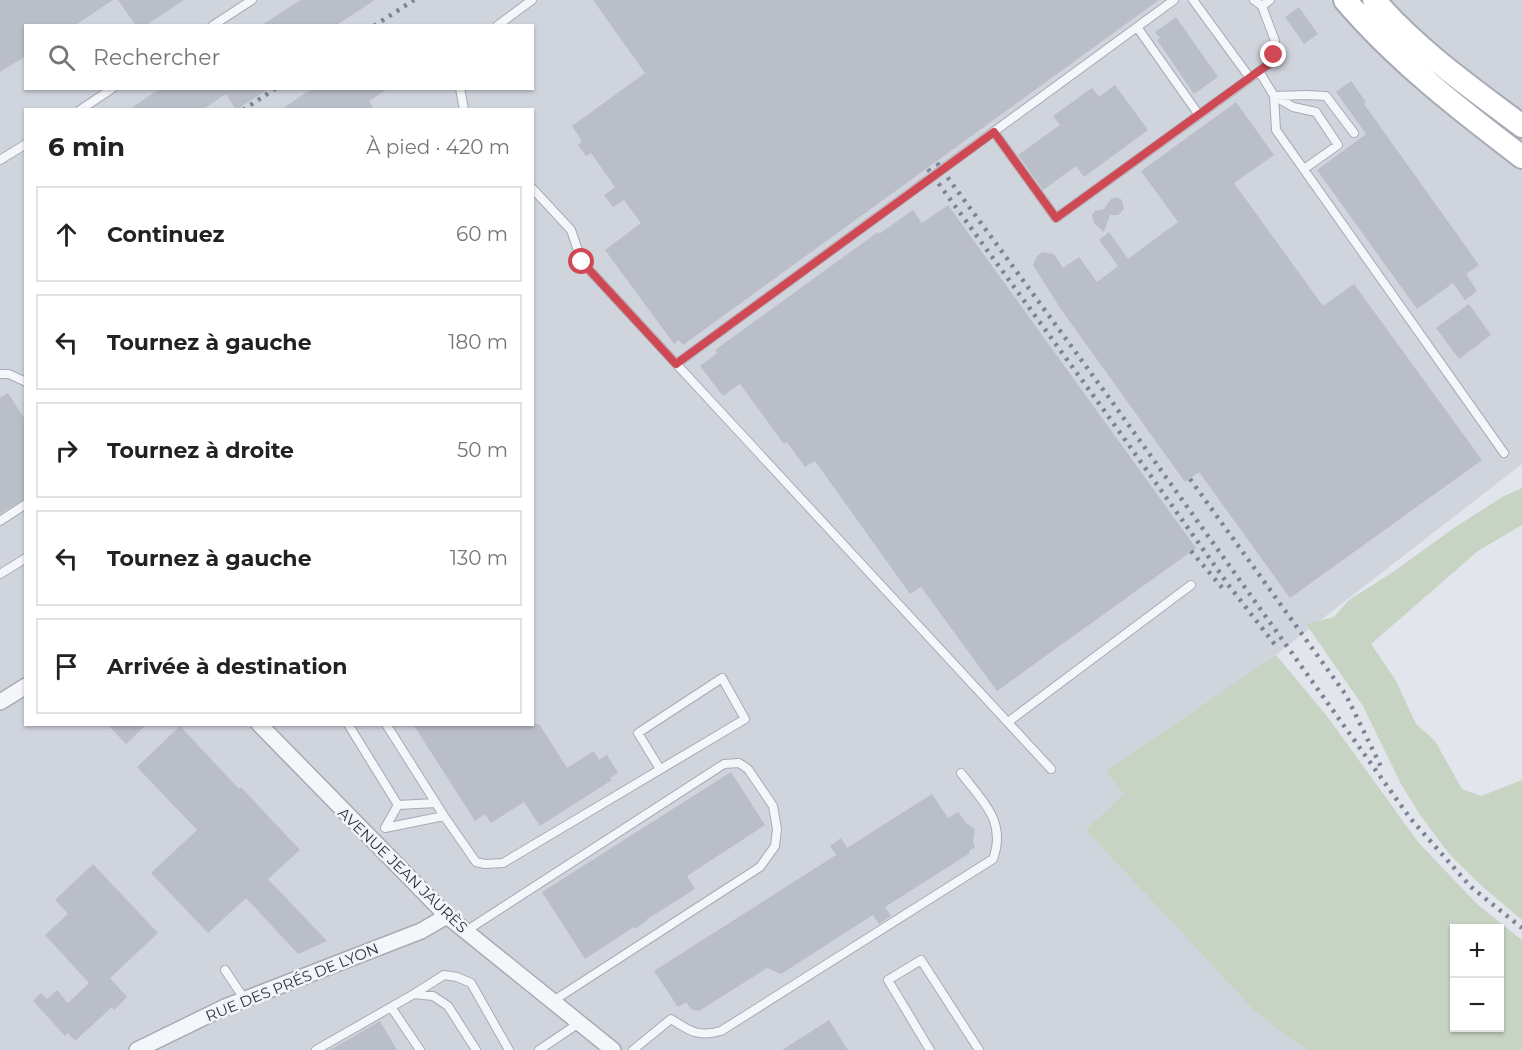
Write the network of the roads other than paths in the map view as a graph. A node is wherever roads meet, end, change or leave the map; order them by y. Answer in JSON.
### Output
{"nodes":[{"id":1,"x":252,"y":0,"type":"edge"},
{"id":2,"x":532,"y":0,"type":"edge"},
{"id":3,"x":1174,"y":0,"type":"edge"},
{"id":4,"x":1193,"y":0,"type":"edge"},
{"id":5,"x":1254,"y":0,"type":"edge"},
{"id":6,"x":1270,"y":0,"type":"edge"},
{"id":7,"x":1344,"y":0,"type":"edge"},
{"id":8,"x":1374,"y":0,"type":"edge"},
{"id":9,"x":1262,"y":6,"type":"junction"},
{"id":10,"x":215,"y":24,"type":"edge"},
{"id":11,"x":500,"y":24,"type":"edge"},
{"id":12,"x":1137,"y":27,"type":"junction"},
{"id":13,"x":1259,"y":71,"type":"junction"},
{"id":14,"x":1250,"y":78,"type":"junction"},
{"id":15,"x":110,"y":90,"type":"edge"},
{"id":16,"x":460,"y":90,"type":"edge"},
{"id":17,"x":1274,"y":96,"type":"junction"},
{"id":18,"x":83,"y":108,"type":"edge"},
{"id":19,"x":464,"y":108,"type":"edge"},
{"id":20,"x":1199,"y":115,"type":"junction"},
{"id":21,"x":1522,"y":126,"type":"edge"},
{"id":22,"x":994,"y":132,"type":"junction"},
{"id":23,"x":1354,"y":133,"type":"dead end"},
{"id":24,"x":24,"y":145,"type":"edge"},
{"id":25,"x":1522,"y":157,"type":"edge"},
{"id":26,"x":0,"y":160,"type":"edge"},
{"id":27,"x":1304,"y":169,"type":"junction"},
{"id":28,"x":534,"y":190,"type":"edge"},
{"id":29,"x":676,"y":364,"type":"junction"},
{"id":30,"x":0,"y":374,"type":"edge"},
{"id":31,"x":24,"y":381,"type":"edge"},
{"id":32,"x":1504,"y":453,"type":"dead end"},
{"id":33,"x":24,"y":505,"type":"edge"},
{"id":34,"x":0,"y":521,"type":"edge"},
{"id":35,"x":24,"y":559,"type":"edge"},
{"id":36,"x":0,"y":574,"type":"edge"},
{"id":37,"x":1191,"y":585,"type":"dead end"},
{"id":38,"x":24,"y":687,"type":"edge"},
{"id":39,"x":0,"y":702,"type":"edge"},
{"id":40,"x":1008,"y":722,"type":"junction"},
{"id":41,"x":261,"y":726,"type":"edge"},
{"id":42,"x":349,"y":726,"type":"edge"},
{"id":43,"x":387,"y":726,"type":"edge"},
{"id":44,"x":1051,"y":768,"type":"dead end"},
{"id":45,"x":660,"y":769,"type":"junction"},
{"id":46,"x":961,"y":773,"type":"dead end"},
{"id":47,"x":436,"y":803,"type":"junction"},
{"id":48,"x":398,"y":805,"type":"junction"},
{"id":49,"x":444,"y":816,"type":"junction"},
{"id":50,"x":385,"y":828,"type":"junction"},
{"id":51,"x":372,"y":841,"type":"junction"},
{"id":52,"x":447,"y":916,"type":"junction"},
{"id":53,"x":466,"y":931,"type":"junction"},
{"id":54,"x":225,"y":970,"type":"dead end"},
{"id":55,"x":414,"y":994,"type":"junction"},
{"id":56,"x":244,"y":1000,"type":"junction"},
{"id":57,"x":553,"y":1001,"type":"junction"},
{"id":58,"x":391,"y":1007,"type":"junction"},
{"id":59,"x":579,"y":1023,"type":"junction"},
{"id":60,"x":137,"y":1050,"type":"edge"},
{"id":61,"x":316,"y":1050,"type":"edge"},
{"id":62,"x":420,"y":1050,"type":"edge"},
{"id":63,"x":476,"y":1050,"type":"edge"},
{"id":64,"x":509,"y":1050,"type":"edge"},
{"id":65,"x":539,"y":1050,"type":"edge"},
{"id":66,"x":613,"y":1050,"type":"edge"},
{"id":67,"x":633,"y":1050,"type":"edge"},
{"id":68,"x":930,"y":1050,"type":"edge"},
{"id":69,"x":979,"y":1050,"type":"edge"}],
"edges":[{"from":1,"to":10,"type":"lane"},
{"from":2,"to":11,"type":"lane"},
{"from":3,"to":12,"type":"lane"},
{"from":4,"to":14,"type":"lane"},
{"from":5,"to":9,"type":"lane"},
{"from":6,"to":9,"type":"lane"},
{"from":7,"to":25,"type":"main road"},
{"from":8,"to":21,"type":"main road"},
{"from":9,"to":13,"type":"lane"},
{"from":12,"to":20,"type":"lane"},
{"from":12,"to":22,"type":"lane"},
{"from":13,"to":14,"type":"lane"},
{"from":13,"to":17,"type":"lane"},
{"from":14,"to":20,"type":"lane"},
{"from":15,"to":18,"type":"lane"},
{"from":16,"to":19,"type":"lane"},
{"from":17,"to":23,"type":"lane"},
{"from":17,"to":27,"type":"lane"},
{"from":17,"to":27,"type":"lane"},
{"from":20,"to":22,"type":"lane"},
{"from":22,"to":29,"type":"lane"},
{"from":24,"to":26,"type":"lane"},
{"from":27,"to":32,"type":"lane"},
{"from":28,"to":29,"type":"lane"},
{"from":29,"to":40,"type":"lane"},
{"from":30,"to":31,"type":"lane"},
{"from":33,"to":34,"type":"lane"},
{"from":35,"to":36,"type":"lane"},
{"from":37,"to":40,"type":"lane"},
{"from":38,"to":39,"type":"street"},
{"from":40,"to":44,"type":"lane"},
{"from":41,"to":51,"type":"street","name":"AVENUE JEAN JAURÈS"},
{"from":42,"to":48,"type":"lane"},
{"from":43,"to":47,"type":"lane"},
{"from":45,"to":45,"type":"lane"},
{"from":45,"to":49,"type":"lane"},
{"from":46,"to":67,"type":"lane"},
{"from":47,"to":48,"type":"lane"},
{"from":47,"to":49,"type":"lane"},
{"from":48,"to":50,"type":"lane"},
{"from":49,"to":50,"type":"lane"},
{"from":50,"to":51,"type":"lane"},
{"from":51,"to":52,"type":"street","name":"AVENUE JEAN JAURÈS"},
{"from":52,"to":53,"type":"street","name":"AVENUE JEAN JAURÈS"},
{"from":52,"to":56,"type":"street","name":"RUE DES PRÉS DE LYON"},
{"from":53,"to":57,"type":"street","name":"AVENUE JEAN JAURÈS"},
{"from":53,"to":57,"type":"lane"},
{"from":54,"to":56,"type":"lane"},
{"from":55,"to":58,"type":"lane"},
{"from":55,"to":63,"type":"lane"},
{"from":55,"to":64,"type":"lane"},
{"from":56,"to":60,"type":"street","name":"RUE DES PRÉS DE LYON"},
{"from":57,"to":59,"type":"street","name":"AVENUE JEAN JAURÈS"},
{"from":58,"to":61,"type":"lane"},
{"from":58,"to":62,"type":"lane"},
{"from":59,"to":65,"type":"lane"},
{"from":59,"to":66,"type":"street","name":"AVENUE JEAN JAURÈS"},
{"from":68,"to":69,"type":"lane"}]}
